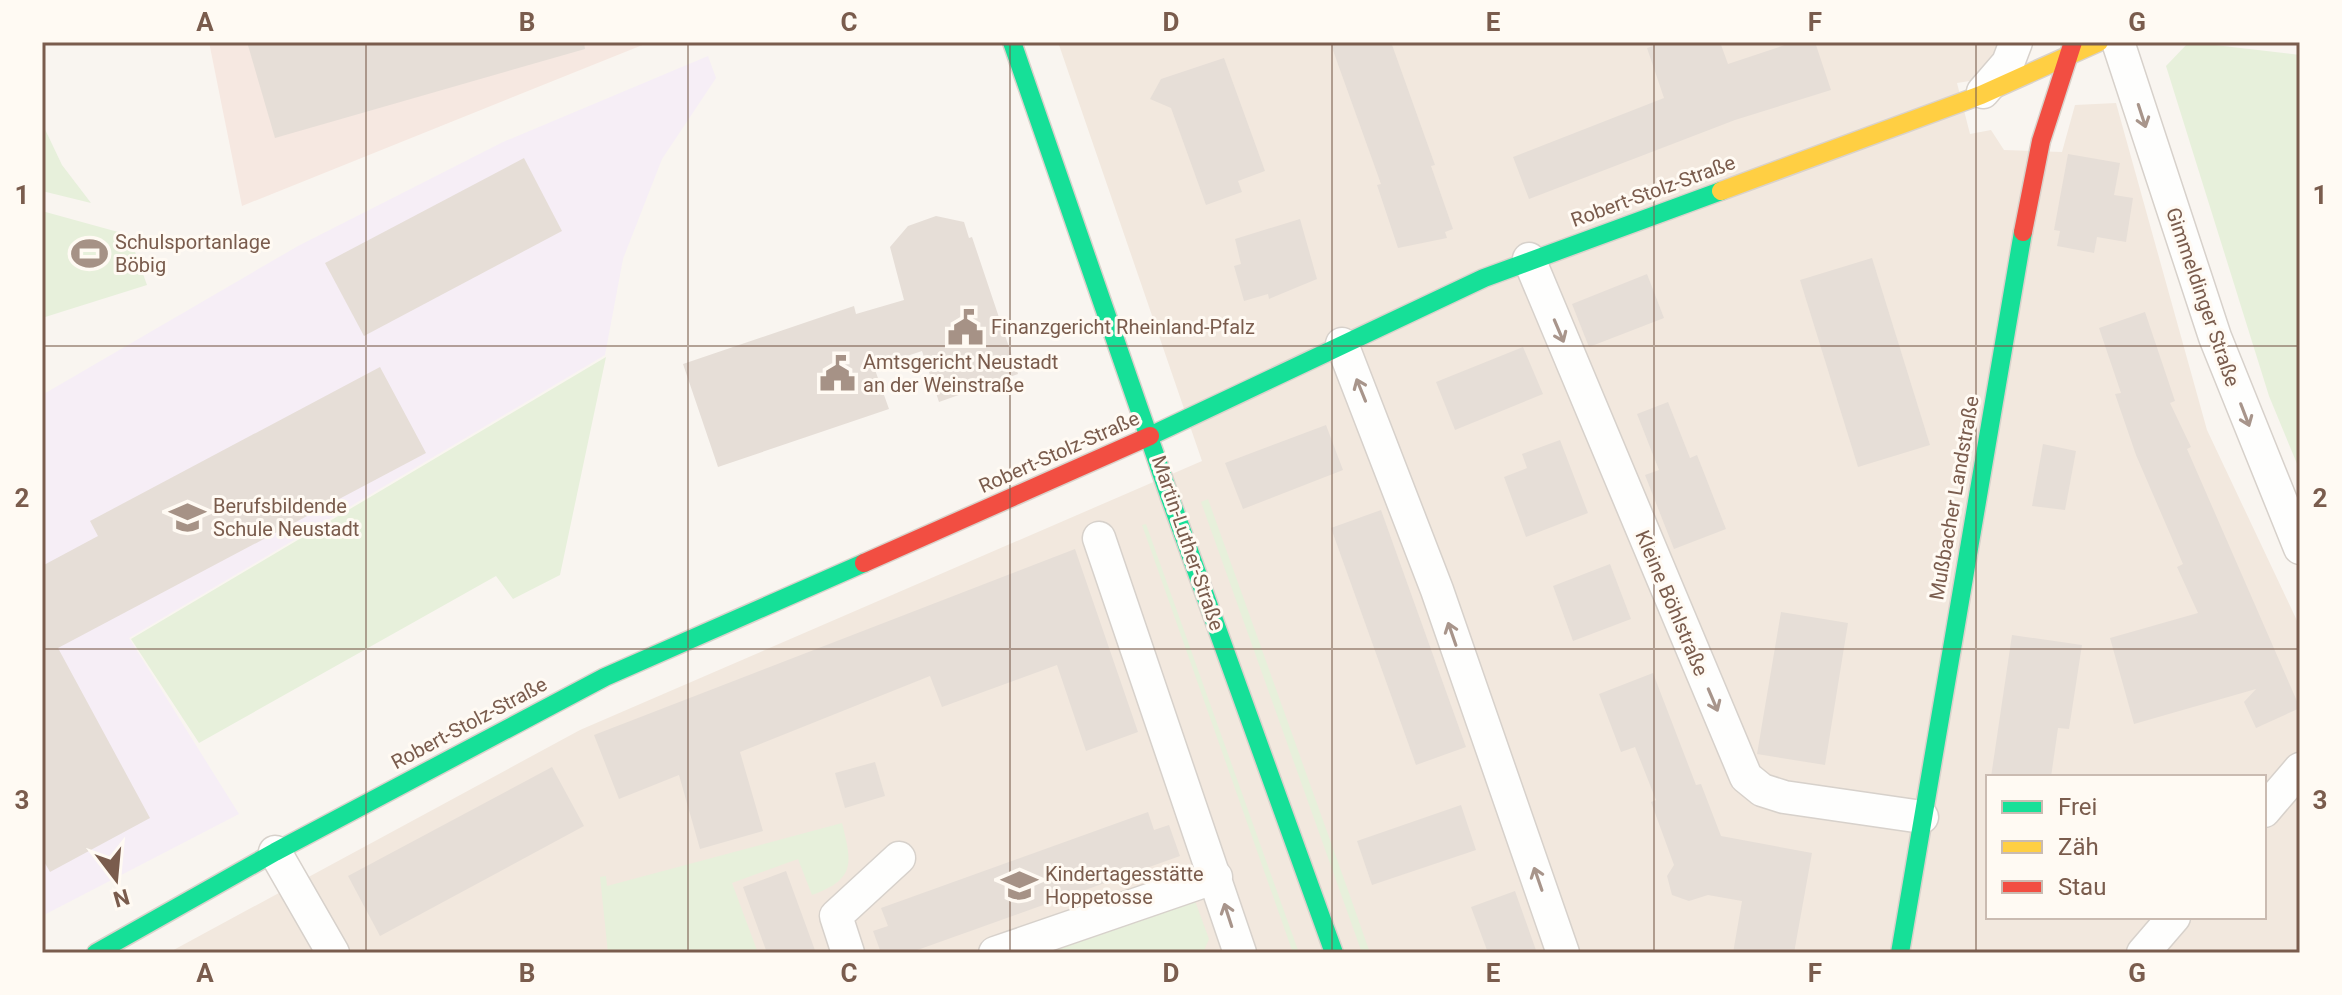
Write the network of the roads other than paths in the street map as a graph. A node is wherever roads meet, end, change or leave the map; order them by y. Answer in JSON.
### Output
{"nodes":[{"id":1,"x":1012,"y":42,"type":"edge"},
{"id":2,"x":2016,"y":42,"type":"edge"},
{"id":3,"x":2099,"y":42,"type":"edge"},
{"id":4,"x":2118,"y":42,"type":"edge"},
{"id":5,"x":2071,"y":48,"type":"edge"},
{"id":6,"x":1981,"y":95,"type":"junction"},
{"id":7,"x":1529,"y":259,"type":"junction"},
{"id":8,"x":1342,"y":344,"type":"junction"},
{"id":9,"x":1150,"y":435,"type":"junction"},
{"id":10,"x":1099,"y":538,"type":"dead end"},
{"id":11,"x":2300,"y":548,"type":"edge"},
{"id":12,"x":2300,"y":769,"type":"edge"},
{"id":13,"x":2266,"y":809,"type":"edge"},
{"id":14,"x":1922,"y":817,"type":"junction"},
{"id":15,"x":275,"y":852,"type":"junction"},
{"id":16,"x":899,"y":858,"type":"dead end"},
{"id":17,"x":1216,"y":877,"type":"junction"},
{"id":18,"x":2172,"y":919,"type":"edge"},
{"id":19,"x":96,"y":953,"type":"edge"},
{"id":20,"x":333,"y":953,"type":"edge"},
{"id":21,"x":848,"y":953,"type":"edge"},
{"id":22,"x":995,"y":953,"type":"edge"},
{"id":23,"x":1240,"y":953,"type":"edge"},
{"id":24,"x":1334,"y":953,"type":"edge"},
{"id":25,"x":1563,"y":953,"type":"edge"},
{"id":26,"x":1900,"y":953,"type":"edge"},
{"id":27,"x":2143,"y":953,"type":"edge"}],
"edges":[{"from":1,"to":9,"type":"street","name":"Martin-Luther-Straße"},
{"from":2,"to":6,"type":"street"},
{"from":3,"to":5,"type":"street","name":"Robert-Stolz-Straße"},
{"from":4,"to":11,"type":"street","name":"Gimmeldinger Straße","one_way":true},
{"from":5,"to":6,"type":"street","name":"Robert-Stolz-Straße"},
{"from":5,"to":14,"type":"street","name":"Mußbacher Landstraße"},
{"from":6,"to":7,"type":"street","name":"Robert-Stolz-Straße"},
{"from":7,"to":8,"type":"street","name":"Robert-Stolz-Straße"},
{"from":7,"to":14,"type":"street","name":"Kleine Böhlstraße","one_way":true},
{"from":8,"to":9,"type":"street","name":"Robert-Stolz-Straße"},
{"from":25,"to":8,"type":"street","one_way":true},
{"from":9,"to":15,"type":"street","name":"Robert-Stolz-Straße"},
{"from":9,"to":24,"type":"street","name":"Martin-Luther-Straße"},
{"from":10,"to":17,"type":"street"},
{"from":12,"to":13,"type":"street"},
{"from":14,"to":26,"type":"street","name":"Mußbacher Landstraße"},
{"from":15,"to":19,"type":"street","name":"Robert-Stolz-Straße"},
{"from":15,"to":20,"type":"street"},
{"from":16,"to":21,"type":"street"},
{"from":17,"to":22,"type":"street"},
{"from":23,"to":17,"type":"street","one_way":true},
{"from":18,"to":27,"type":"street"}]}
